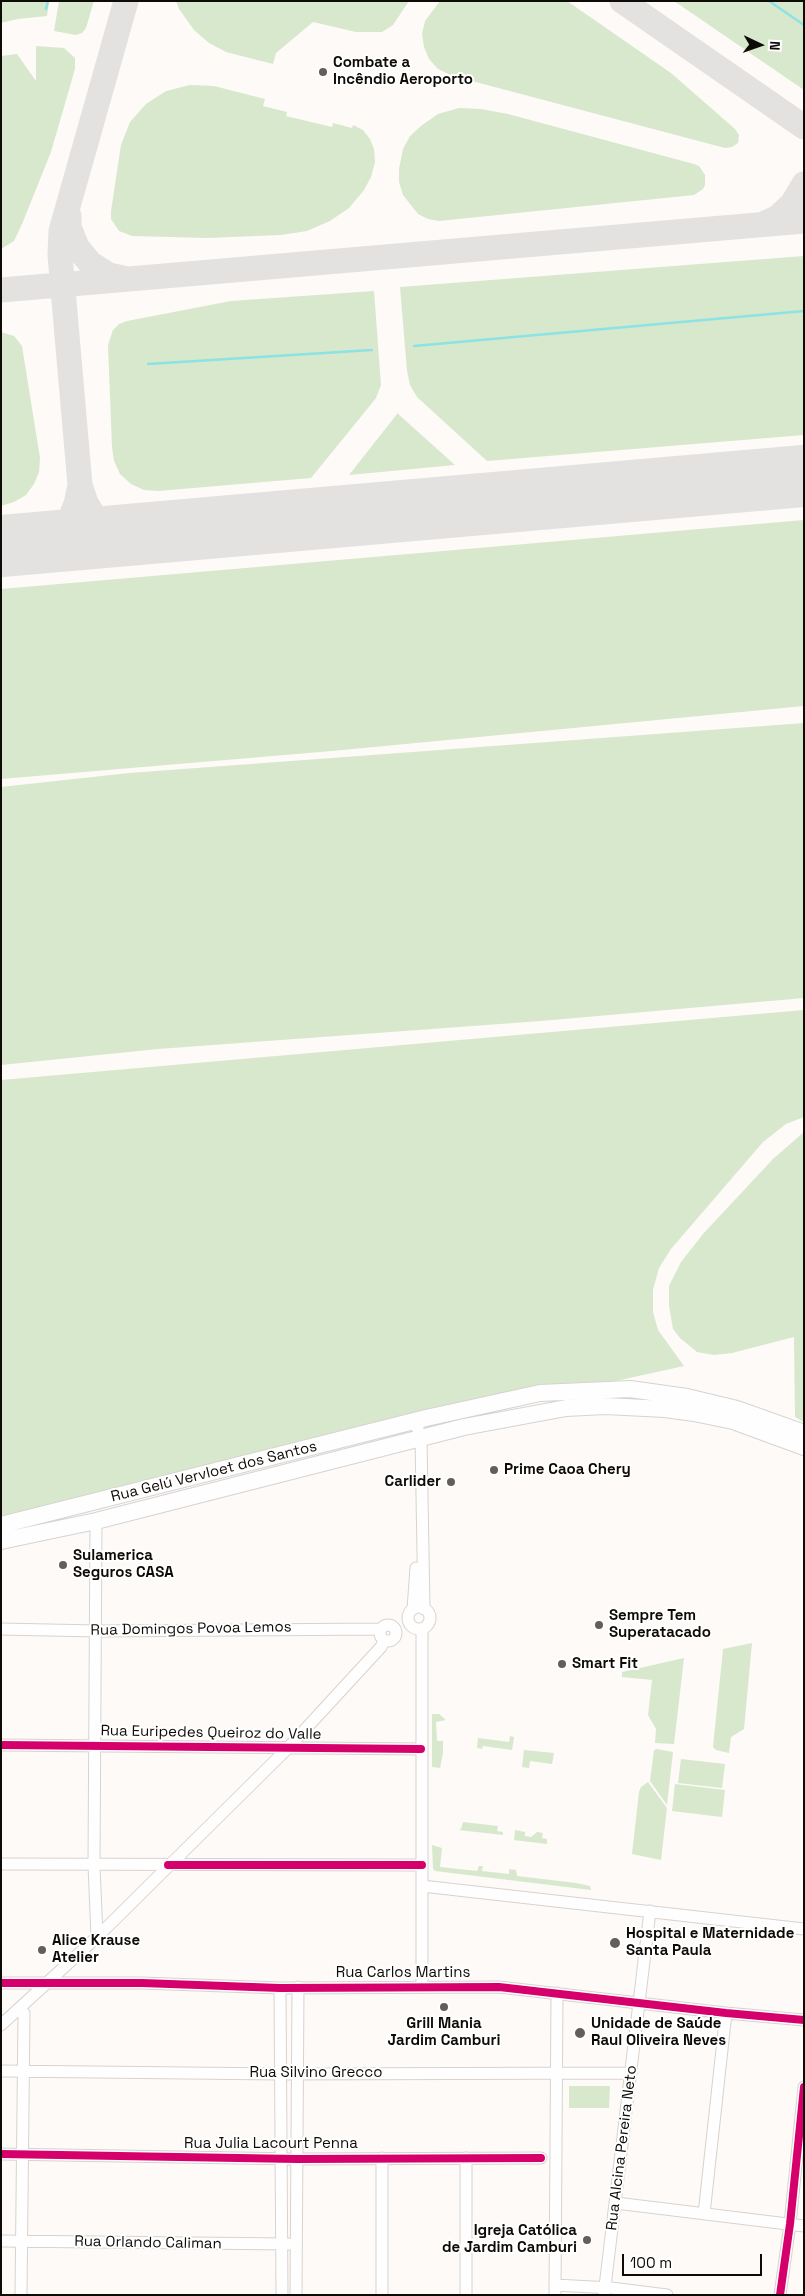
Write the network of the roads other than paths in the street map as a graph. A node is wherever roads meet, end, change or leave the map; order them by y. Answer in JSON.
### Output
{"nodes":[{"id":1,"x":419,"y":1420,"type":"junction"},
{"id":2,"x":804,"y":1433,"type":"edge"},
{"id":3,"x":421,"y":1438,"type":"junction"},
{"id":4,"x":804,"y":1448,"type":"edge"},
{"id":5,"x":96,"y":1521,"type":"junction"},
{"id":6,"x":1,"y":1525,"type":"edge"},
{"id":7,"x":1,"y":1541,"type":"edge"},
{"id":8,"x":419,"y":1609,"type":"junction"},
{"id":9,"x":415,"y":1626,"type":"junction"},
{"id":10,"x":1,"y":1629,"type":"edge"},
{"id":11,"x":97,"y":1631,"type":"junction"},
{"id":12,"x":382,"y":1635,"type":"junction"},
{"id":13,"x":1,"y":1745,"type":"edge"},
{"id":14,"x":95,"y":1745,"type":"junction"},
{"id":15,"x":288,"y":1748,"type":"junction"},
{"id":16,"x":421,"y":1749,"type":"junction"},
{"id":17,"x":1,"y":1864,"type":"edge"},
{"id":18,"x":94,"y":1865,"type":"junction"},
{"id":19,"x":168,"y":1865,"type":"junction"},
{"id":20,"x":422,"y":1865,"type":"junction"},
{"id":21,"x":422,"y":1886,"type":"junction"},
{"id":22,"x":650,"y":1911,"type":"junction"},
{"id":23,"x":804,"y":1929,"type":"edge"},
{"id":24,"x":97,"y":1937,"type":"junction"},
{"id":25,"x":1,"y":1983,"type":"edge"},
{"id":26,"x":49,"y":1983,"type":"junction"},
{"id":27,"x":298,"y":1987,"type":"junction"},
{"id":28,"x":422,"y":1987,"type":"junction"},
{"id":29,"x":280,"y":1988,"type":"junction"},
{"id":30,"x":557,"y":1993,"type":"junction"},
{"id":31,"x":639,"y":2002,"type":"junction"},
{"id":32,"x":24,"y":2013,"type":"dead end"},
{"id":33,"x":726,"y":2013,"type":"junction"},
{"id":34,"x":804,"y":2020,"type":"edge"},
{"id":35,"x":1,"y":2025,"type":"edge"},
{"id":36,"x":1,"y":2071,"type":"edge"},
{"id":37,"x":23,"y":2071,"type":"junction"},
{"id":38,"x":631,"y":2073,"type":"junction"},
{"id":39,"x":280,"y":2074,"type":"junction"},
{"id":40,"x":297,"y":2074,"type":"junction"},
{"id":41,"x":556,"y":2074,"type":"junction"},
{"id":42,"x":804,"y":2087,"type":"edge"},
{"id":43,"x":1,"y":2154,"type":"edge"},
{"id":44,"x":22,"y":2154,"type":"junction"},
{"id":45,"x":382,"y":2158,"type":"junction"},
{"id":46,"x":466,"y":2158,"type":"junction"},
{"id":47,"x":541,"y":2158,"type":"dead end"},
{"id":48,"x":281,"y":2159,"type":"junction"},
{"id":49,"x":297,"y":2159,"type":"junction"},
{"id":50,"x":616,"y":2203,"type":"junction"},
{"id":51,"x":704,"y":2214,"type":"junction"},
{"id":52,"x":790,"y":2224,"type":"junction"},
{"id":53,"x":804,"y":2226,"type":"edge"},
{"id":54,"x":1,"y":2241,"type":"edge"},
{"id":55,"x":22,"y":2241,"type":"junction"},
{"id":56,"x":282,"y":2244,"type":"junction"},
{"id":57,"x":296,"y":2244,"type":"junction"},
{"id":58,"x":555,"y":2290,"type":"edge"},
{"id":59,"x":605,"y":2291,"type":"edge"},
{"id":60,"x":21,"y":2295,"type":"edge"},
{"id":61,"x":282,"y":2295,"type":"edge"},
{"id":62,"x":296,"y":2295,"type":"edge"},
{"id":63,"x":382,"y":2295,"type":"edge"},
{"id":64,"x":466,"y":2295,"type":"edge"},
{"id":65,"x":667,"y":2295,"type":"edge"},
{"id":66,"x":780,"y":2295,"type":"edge"}],
"edges":[{"from":1,"to":2,"type":"main road","name":"Rua Gelú Vervloet dos Santos"},
{"from":1,"to":3,"type":"street"},
{"from":1,"to":6,"type":"main road","name":"Rua Gelú Vervloet dos Santos"},
{"from":3,"to":4,"type":"main road","name":"Rua Gelú Vervloet dos Santos"},
{"from":3,"to":5,"type":"main road","name":"Rua Gelú Vervloet dos Santos"},
{"from":3,"to":8,"type":"street"},
{"from":5,"to":7,"type":"main road","name":"Rua Gelú Vervloet dos Santos"},
{"from":5,"to":11,"type":"street"},
{"from":8,"to":9,"type":"street"},
{"from":8,"to":9,"type":"street"},
{"from":9,"to":12,"type":"street"},
{"from":9,"to":16,"type":"street"},
{"from":10,"to":11,"type":"street","name":"Rua Domingos Povoa Lemos"},
{"from":11,"to":12,"type":"street","name":"Rua Domingos Povoa Lemos"},
{"from":11,"to":14,"type":"street"},
{"from":12,"to":15,"type":"street"},
{"from":13,"to":14,"type":"street","name":"Rua Euripedes Queiroz do Valle"},
{"from":14,"to":15,"type":"street","name":"Rua Euripedes Queiroz do Valle"},
{"from":14,"to":18,"type":"street"},
{"from":15,"to":16,"type":"street","name":"Rua Euripedes Queiroz do Valle"},
{"from":15,"to":19,"type":"street"},
{"from":16,"to":20,"type":"street"},
{"from":17,"to":18,"type":"street"},
{"from":18,"to":19,"type":"street"},
{"from":18,"to":24,"type":"street"},
{"from":19,"to":20,"type":"street"},
{"from":19,"to":24,"type":"street"},
{"from":20,"to":21,"type":"street"},
{"from":21,"to":22,"type":"street"},
{"from":21,"to":28,"type":"street"},
{"from":22,"to":23,"type":"street"},
{"from":22,"to":31,"type":"street","name":"Rua Alcina Pereira Neto"},
{"from":24,"to":26,"type":"street"},
{"from":25,"to":26,"type":"street","name":"Rua Carlos Martins"},
{"from":26,"to":29,"type":"street","name":"Rua Carlos Martins"},
{"from":26,"to":35,"type":"street"},
{"from":27,"to":28,"type":"street","name":"Rua Carlos Martins"},
{"from":27,"to":29,"type":"street","name":"Rua Carlos Martins"},
{"from":27,"to":40,"type":"street"},
{"from":28,"to":30,"type":"street","name":"Rua Carlos Martins"},
{"from":29,"to":39,"type":"street"},
{"from":30,"to":31,"type":"street","name":"Rua Carlos Martins"},
{"from":30,"to":41,"type":"street"},
{"from":31,"to":33,"type":"street","name":"Rua Carlos Martins"},
{"from":31,"to":38,"type":"street","name":"Rua Alcina Pereira Neto"},
{"from":32,"to":37,"type":"street"},
{"from":33,"to":34,"type":"street","name":"Rua Carlos Martins"},
{"from":33,"to":51,"type":"street"},
{"from":36,"to":37,"type":"street","name":"Rua Silvino Grecco"},
{"from":37,"to":39,"type":"street","name":"Rua Silvino Grecco"},
{"from":37,"to":44,"type":"street"},
{"from":38,"to":41,"type":"street","name":"Rua Silvino Grecco"},
{"from":38,"to":50,"type":"street","name":"Rua Alcina Pereira Neto"},
{"from":39,"to":40,"type":"street","name":"Rua Silvino Grecco"},
{"from":39,"to":48,"type":"street"},
{"from":40,"to":41,"type":"street","name":"Rua Silvino Grecco"},
{"from":40,"to":49,"type":"street"},
{"from":41,"to":58,"type":"street"},
{"from":42,"to":52,"type":"street"},
{"from":43,"to":44,"type":"street","name":"Rua Julia Lacourt Penna"},
{"from":44,"to":48,"type":"street","name":"Rua Julia Lacourt Penna"},
{"from":44,"to":55,"type":"street"},
{"from":45,"to":46,"type":"street","name":"Rua Julia Lacourt Penna"},
{"from":45,"to":49,"type":"street","name":"Rua Julia Lacourt Penna"},
{"from":45,"to":63,"type":"street"},
{"from":46,"to":47,"type":"street","name":"Rua Julia Lacourt Penna"},
{"from":46,"to":64,"type":"street"},
{"from":48,"to":49,"type":"street","name":"Rua Julia Lacourt Penna"},
{"from":48,"to":56,"type":"street"},
{"from":49,"to":57,"type":"street"},
{"from":50,"to":51,"type":"street"},
{"from":50,"to":59,"type":"street","name":"Rua Alcina Pereira Neto"},
{"from":51,"to":52,"type":"street"},
{"from":52,"to":53,"type":"street"},
{"from":52,"to":66,"type":"street"},
{"from":54,"to":55,"type":"street","name":"Rua Orlando Caliman"},
{"from":55,"to":56,"type":"street","name":"Rua Orlando Caliman"},
{"from":55,"to":60,"type":"street"},
{"from":56,"to":57,"type":"street","name":"Rua Orlando Caliman"},
{"from":56,"to":61,"type":"street"},
{"from":57,"to":62,"type":"street"},
{"from":58,"to":59,"type":"street"},
{"from":59,"to":65,"type":"street"}]}
